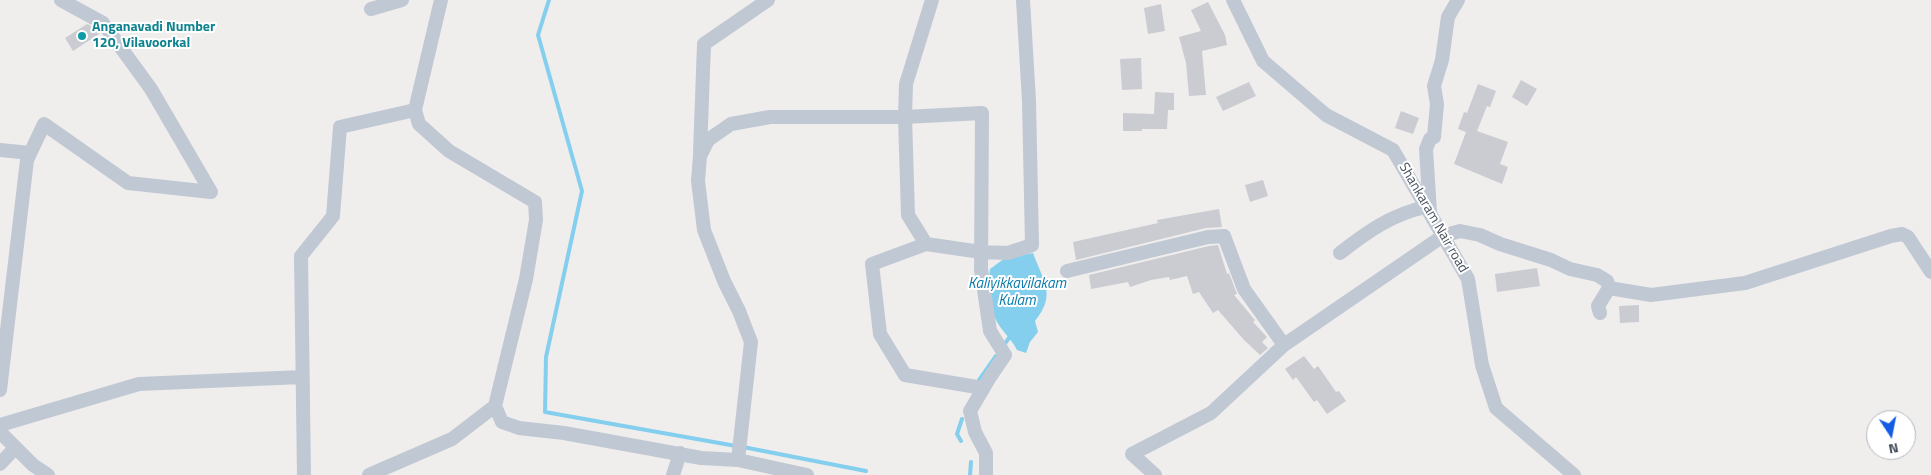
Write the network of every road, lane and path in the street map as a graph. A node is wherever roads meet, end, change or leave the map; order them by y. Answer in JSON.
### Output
{"nodes":[{"id":1,"x":61,"y":0,"type":"edge"},
{"id":2,"x":402,"y":0,"type":"edge"},
{"id":3,"x":440,"y":0,"type":"edge"},
{"id":4,"x":768,"y":0,"type":"edge"},
{"id":5,"x":932,"y":0,"type":"edge"},
{"id":6,"x":1023,"y":0,"type":"edge"},
{"id":7,"x":1233,"y":0,"type":"edge"},
{"id":8,"x":1458,"y":0,"type":"edge"},
{"id":9,"x":371,"y":9,"type":"dead end"},
{"id":10,"x":415,"y":110,"type":"junction"},
{"id":11,"x":905,"y":117,"type":"junction"},
{"id":12,"x":0,"y":150,"type":"edge"},
{"id":13,"x":30,"y":153,"type":"junction"},
{"id":14,"x":700,"y":156,"type":"junction"},
{"id":15,"x":1428,"y":211,"type":"junction"},
{"id":16,"x":1443,"y":236,"type":"junction"},
{"id":17,"x":926,"y":244,"type":"junction"},
{"id":18,"x":981,"y":252,"type":"junction"},
{"id":19,"x":1340,"y":254,"type":"dead end"},
{"id":20,"x":1068,"y":271,"type":"dead end"},
{"id":21,"x":1931,"y":272,"type":"edge"},
{"id":22,"x":1609,"y":288,"type":"junction"},
{"id":23,"x":1600,"y":313,"type":"dead end"},
{"id":24,"x":1284,"y":345,"type":"junction"},
{"id":25,"x":2,"y":356,"type":"edge"},
{"id":26,"x":302,"y":377,"type":"junction"},
{"id":27,"x":984,"y":388,"type":"junction"},
{"id":28,"x":0,"y":390,"type":"edge"},
{"id":29,"x":495,"y":406,"type":"junction"},
{"id":30,"x":0,"y":425,"type":"edge"},
{"id":31,"x":0,"y":432,"type":"edge"},
{"id":32,"x":15,"y":448,"type":"junction"},
{"id":33,"x":739,"y":451,"type":"junction"},
{"id":34,"x":680,"y":453,"type":"junction"},
{"id":35,"x":0,"y":464,"type":"edge"},
{"id":36,"x":48,"y":475,"type":"edge"},
{"id":37,"x":304,"y":475,"type":"edge"},
{"id":38,"x":369,"y":475,"type":"edge"},
{"id":39,"x":674,"y":475,"type":"edge"},
{"id":40,"x":807,"y":475,"type":"edge"},
{"id":41,"x":986,"y":475,"type":"edge"},
{"id":42,"x":1155,"y":475,"type":"edge"},
{"id":43,"x":1574,"y":475,"type":"edge"}],
"edges":[{"from":1,"to":13,"type":"street"},
{"from":2,"to":9,"type":"street"},
{"from":3,"to":10,"type":"street"},
{"from":4,"to":14,"type":"street"},
{"from":5,"to":11,"type":"street"},
{"from":6,"to":18,"type":"street"},
{"from":7,"to":15,"type":"street","name":"Shankaram Nair road"},
{"from":8,"to":15,"type":"street"},
{"from":10,"to":26,"type":"street"},
{"from":10,"to":29,"type":"street"},
{"from":11,"to":14,"type":"street"},
{"from":11,"to":17,"type":"street"},
{"from":11,"to":18,"type":"street"},
{"from":12,"to":13,"type":"street"},
{"from":13,"to":25,"type":"street"},
{"from":14,"to":33,"type":"street"},
{"from":15,"to":16,"type":"street","name":"Shankaram Nair road"},
{"from":15,"to":19,"type":"street"},
{"from":16,"to":22,"type":"street"},
{"from":16,"to":24,"type":"street"},
{"from":16,"to":43,"type":"street","name":"Shankaram Nair road"},
{"from":17,"to":18,"type":"street"},
{"from":17,"to":27,"type":"street"},
{"from":18,"to":27,"type":"street"},
{"from":20,"to":24,"type":"street"},
{"from":21,"to":22,"type":"street"},
{"from":22,"to":23,"type":"street"},
{"from":24,"to":42,"type":"street"},
{"from":25,"to":28,"type":"street"},
{"from":26,"to":30,"type":"street"},
{"from":26,"to":37,"type":"street"},
{"from":27,"to":41,"type":"street"},
{"from":29,"to":34,"type":"street"},
{"from":29,"to":38,"type":"street"},
{"from":31,"to":32,"type":"street"},
{"from":32,"to":35,"type":"street"},
{"from":32,"to":36,"type":"street"},
{"from":33,"to":34,"type":"street"},
{"from":33,"to":40,"type":"street"},
{"from":34,"to":39,"type":"street"}]}
